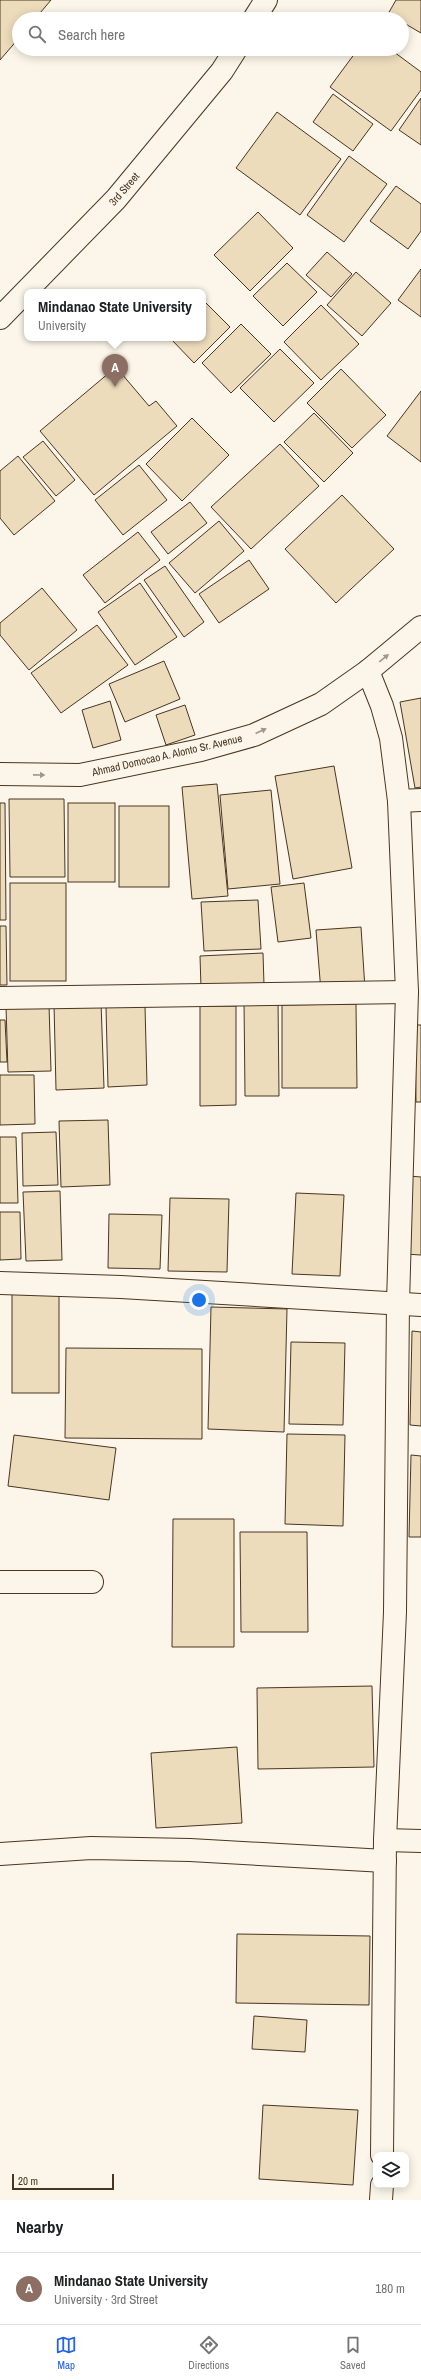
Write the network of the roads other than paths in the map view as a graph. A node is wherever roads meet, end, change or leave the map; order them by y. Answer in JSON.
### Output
{"nodes":[{"id":1,"x":266,"y":0,"type":"edge"},
{"id":2,"x":258,"y":12,"type":"edge"},
{"id":3,"x":232,"y":56,"type":"edge"},
{"id":4,"x":29,"y":289,"type":"edge"},
{"id":5,"x":24,"y":294,"type":"edge"},
{"id":6,"x":0,"y":318,"type":"edge"},
{"id":7,"x":421,"y":627,"type":"edge"},
{"id":8,"x":368,"y":671,"type":"junction"},
{"id":9,"x":0,"y":774,"type":"edge"},
{"id":10,"x":421,"y":800,"type":"edge"},
{"id":11,"x":398,"y":801,"type":"junction"},
{"id":12,"x":0,"y":998,"type":"edge"},
{"id":13,"x":412,"y":1001,"type":"edge"},
{"id":14,"x":0,"y":1283,"type":"edge"},
{"id":15,"x":398,"y":1303,"type":"junction"},
{"id":16,"x":421,"y":1305,"type":"edge"},
{"id":17,"x":0,"y":1582,"type":"edge"},
{"id":18,"x":92,"y":1582,"type":"dead end"},
{"id":19,"x":421,"y":1841,"type":"edge"},
{"id":20,"x":385,"y":1851,"type":"junction"},
{"id":21,"x":0,"y":1854,"type":"edge"},
{"id":22,"x":382,"y":2152,"type":"edge"},
{"id":23,"x":382,"y":2188,"type":"edge"},
{"id":24,"x":381,"y":2200,"type":"edge"}],
"edges":[{"from":1,"to":2,"type":"street"},
{"from":3,"to":4,"type":"street","name":"3rd Street"},
{"from":5,"to":6,"type":"street","name":"3rd Street"},
{"from":8,"to":7,"type":"street","name":"Ahmad Domocao A. Alonto Sr. Avenue","one_way":true},
{"from":9,"to":8,"type":"street","name":"Ahmad Domocao A. Alonto Sr. Avenue","one_way":true},
{"from":8,"to":11,"type":"street"},
{"from":10,"to":11,"type":"street"},
{"from":11,"to":13,"type":"street"},
{"from":12,"to":13,"type":"street"},
{"from":13,"to":15,"type":"street"},
{"from":14,"to":15,"type":"street"},
{"from":15,"to":16,"type":"street"},
{"from":15,"to":20,"type":"street"},
{"from":17,"to":18,"type":"street"},
{"from":19,"to":20,"type":"street"},
{"from":20,"to":21,"type":"street"},
{"from":20,"to":22,"type":"street"},
{"from":23,"to":24,"type":"street"}]}
